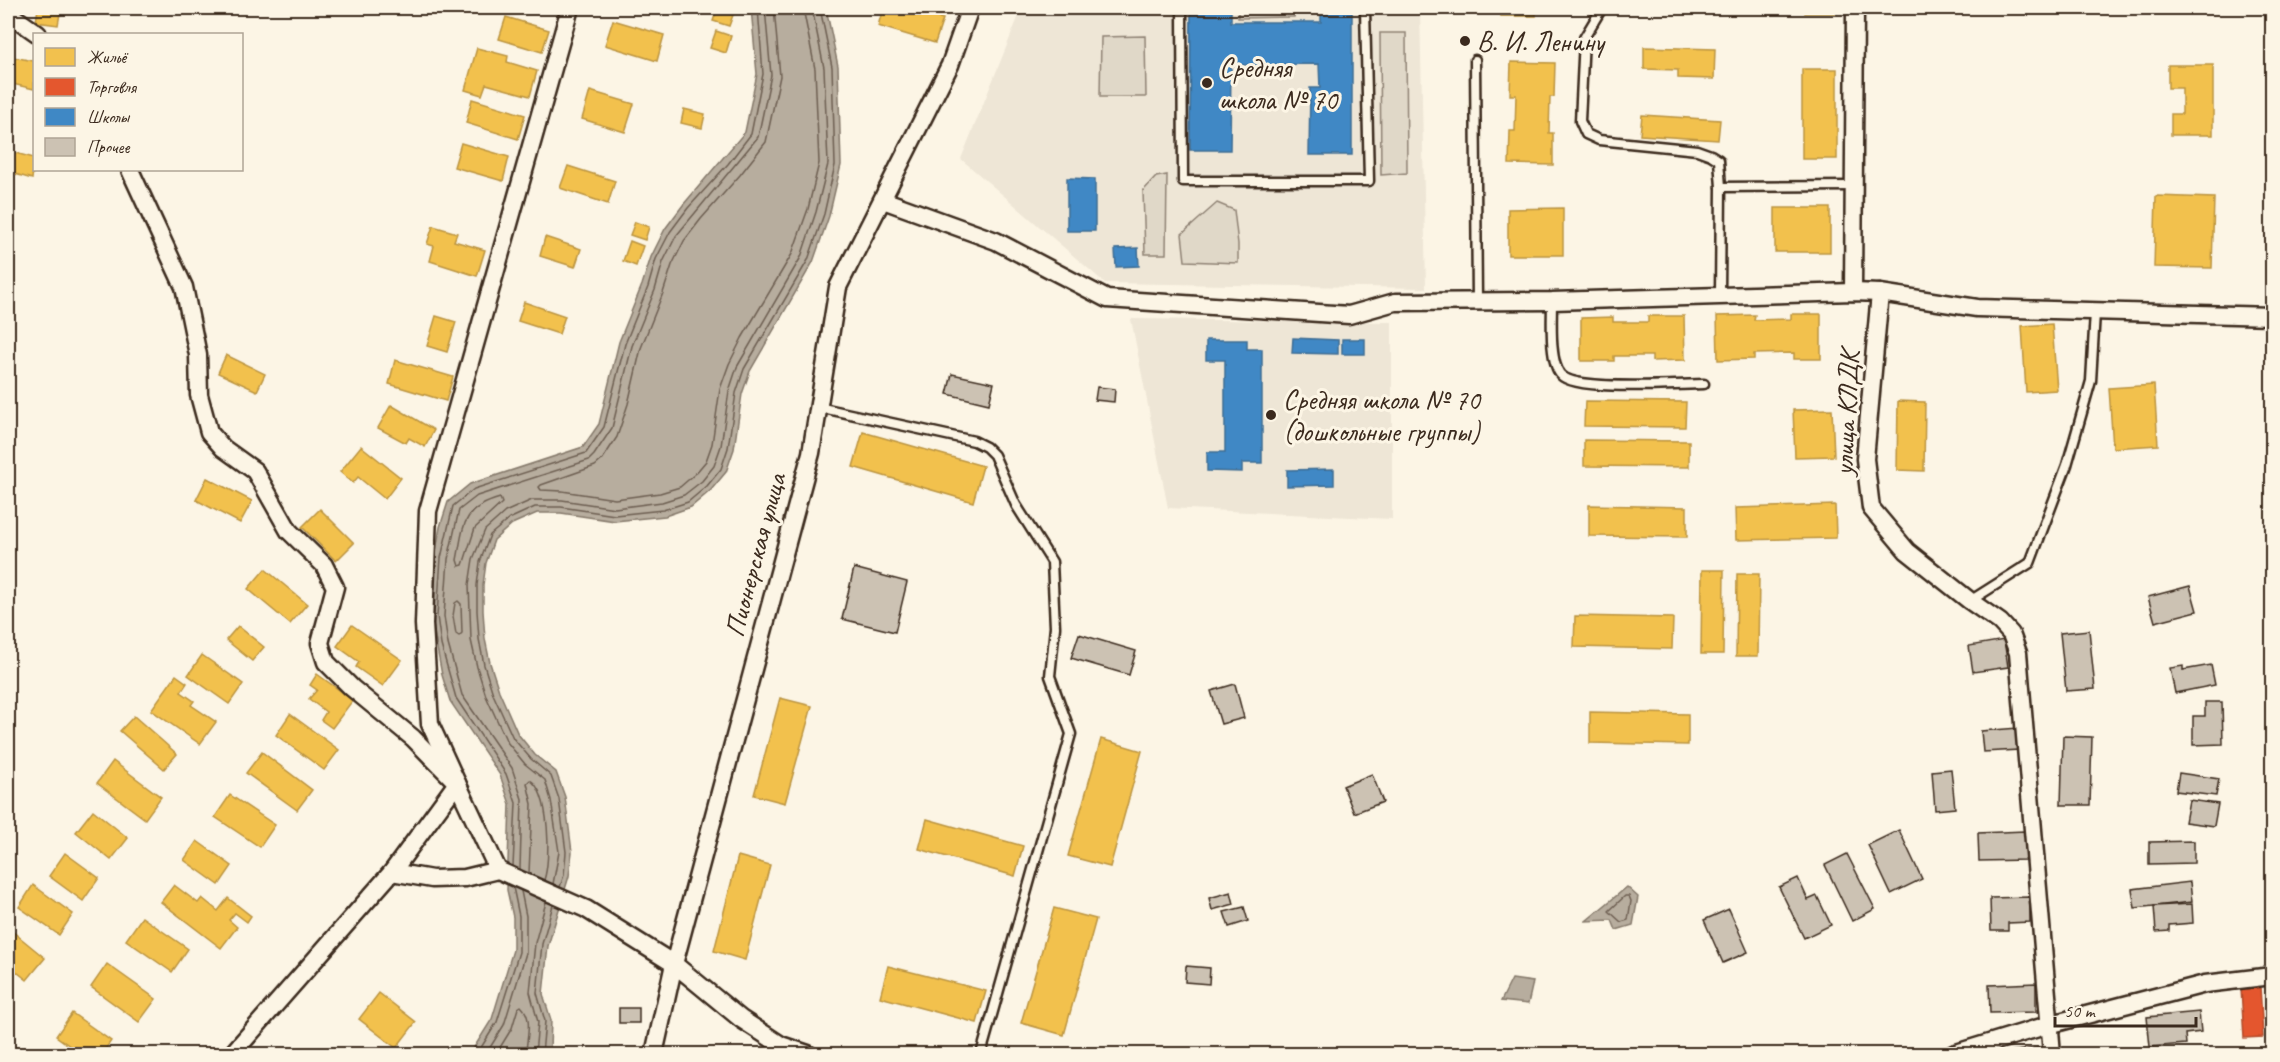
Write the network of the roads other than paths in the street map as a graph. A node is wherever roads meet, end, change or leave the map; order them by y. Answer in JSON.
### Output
{"nodes":[{"id":1,"x":570,"y":8,"type":"edge"},
{"id":2,"x":970,"y":8,"type":"edge"},
{"id":3,"x":1182,"y":8,"type":"edge"},
{"id":4,"x":1365,"y":8,"type":"edge"},
{"id":5,"x":1602,"y":8,"type":"edge"},
{"id":6,"x":1855,"y":8,"type":"edge"},
{"id":7,"x":8,"y":14,"type":"edge"},
{"id":8,"x":36,"y":33,"type":"edge"},
{"id":9,"x":1475,"y":60,"type":"dead end"},
{"id":10,"x":130,"y":171,"type":"edge"},
{"id":11,"x":1854,"y":186,"type":"junction"},
{"id":12,"x":1721,"y":187,"type":"junction"},
{"id":13,"x":883,"y":200,"type":"junction"},
{"id":14,"x":1853,"y":292,"type":"junction"},
{"id":15,"x":1880,"y":293,"type":"junction"},
{"id":16,"x":1720,"y":295,"type":"junction"},
{"id":17,"x":1477,"y":301,"type":"junction"},
{"id":18,"x":1552,"y":302,"type":"junction"},
{"id":19,"x":2095,"y":312,"type":"junction"},
{"id":20,"x":2272,"y":316,"type":"edge"},
{"id":21,"x":1704,"y":384,"type":"dead end"},
{"id":22,"x":818,"y":407,"type":"junction"},
{"id":23,"x":1970,"y":601,"type":"junction"},
{"id":24,"x":457,"y":783,"type":"junction"},
{"id":25,"x":498,"y":870,"type":"junction"},
{"id":26,"x":392,"y":872,"type":"junction"},
{"id":27,"x":674,"y":964,"type":"junction"},
{"id":28,"x":2272,"y":976,"type":"edge"},
{"id":29,"x":2048,"y":1025,"type":"junction"},
{"id":30,"x":232,"y":1054,"type":"edge"},
{"id":31,"x":654,"y":1054,"type":"edge"},
{"id":32,"x":808,"y":1054,"type":"edge"},
{"id":33,"x":981,"y":1054,"type":"edge"},
{"id":34,"x":1953,"y":1054,"type":"edge"},
{"id":35,"x":2052,"y":1054,"type":"edge"}],
"edges":[{"from":1,"to":24,"type":"street"},
{"from":2,"to":13,"type":"street","name":"Пионерская улица"},
{"from":3,"to":4,"type":"lane"},
{"from":5,"to":12,"type":"lane"},
{"from":6,"to":11,"type":"street"},
{"from":7,"to":8,"type":"street"},
{"from":9,"to":17,"type":"lane"},
{"from":10,"to":24,"type":"street"},
{"from":11,"to":12,"type":"lane"},
{"from":11,"to":14,"type":"street"},
{"from":12,"to":16,"type":"lane"},
{"from":13,"to":17,"type":"street"},
{"from":13,"to":22,"type":"street","name":"Пионерская улица"},
{"from":14,"to":15,"type":"street"},
{"from":14,"to":16,"type":"street"},
{"from":15,"to":19,"type":"street"},
{"from":15,"to":23,"type":"street","name":"улица КЛДК"},
{"from":16,"to":18,"type":"street"},
{"from":17,"to":18,"type":"street"},
{"from":18,"to":21,"type":"lane"},
{"from":19,"to":20,"type":"street"},
{"from":19,"to":23,"type":"lane"},
{"from":22,"to":27,"type":"street","name":"Пионерская улица"},
{"from":22,"to":33,"type":"lane"},
{"from":23,"to":29,"type":"street","name":"улица КЛДК"},
{"from":24,"to":25,"type":"street"},
{"from":24,"to":26,"type":"street"},
{"from":25,"to":26,"type":"street"},
{"from":25,"to":27,"type":"street"},
{"from":26,"to":30,"type":"street"},
{"from":27,"to":31,"type":"street","name":"Пионерская улица"},
{"from":27,"to":32,"type":"street"},
{"from":28,"to":29,"type":"street"},
{"from":29,"to":34,"type":"street"},
{"from":29,"to":35,"type":"street","name":"улица КЛДК"}]}
